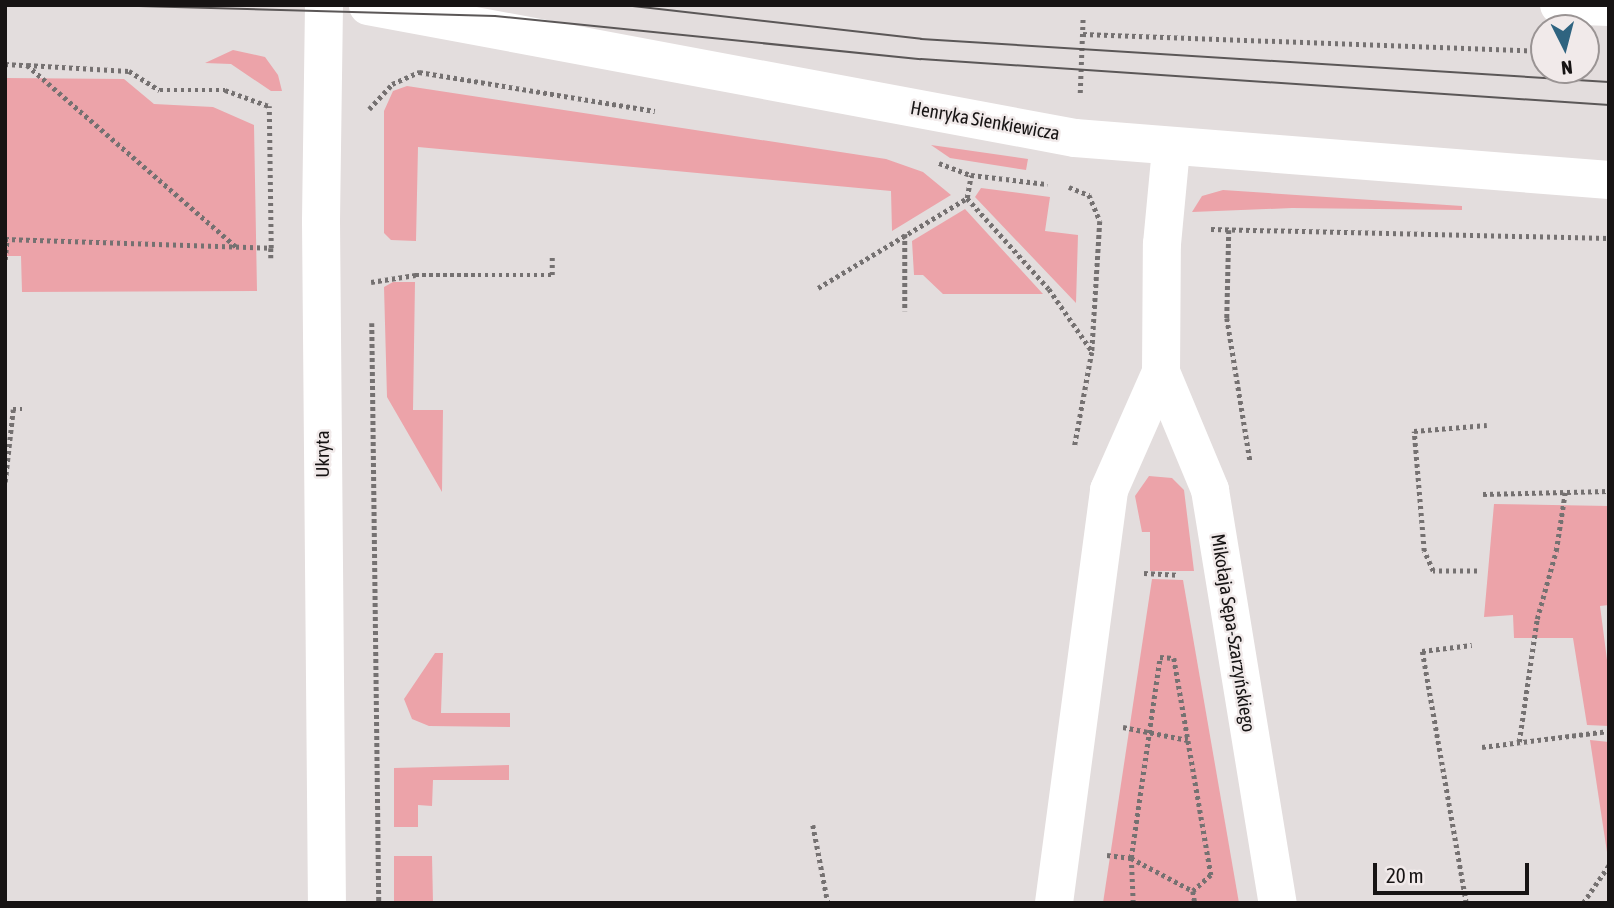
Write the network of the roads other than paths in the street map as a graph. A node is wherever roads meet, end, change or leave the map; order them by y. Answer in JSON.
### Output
{"nodes":[{"id":1,"x":324,"y":5,"type":"edge"},
{"id":2,"x":356,"y":5,"type":"edge"},
{"id":3,"x":390,"y":5,"type":"edge"},
{"id":4,"x":1559,"y":5,"type":"edge"},
{"id":5,"x":368,"y":6,"type":"edge"},
{"id":6,"x":1609,"y":7,"type":"edge"},
{"id":7,"x":1171,"y":148,"type":"junction"},
{"id":8,"x":1609,"y":180,"type":"edge"},
{"id":9,"x":1161,"y":372,"type":"junction"},
{"id":10,"x":327,"y":903,"type":"edge"},
{"id":11,"x":1054,"y":903,"type":"edge"},
{"id":12,"x":1278,"y":903,"type":"edge"}],
"edges":[{"from":1,"to":10,"type":"street","name":"Ukryta"},
{"from":2,"to":5,"type":"street","name":"Henryka Sienkiewicza"},
{"from":3,"to":5,"type":"street","name":"Henryka Sienkiewicza"},
{"from":4,"to":6,"type":"street"},
{"from":5,"to":7,"type":"street","name":"Henryka Sienkiewicza"},
{"from":7,"to":8,"type":"street","name":"Henryka Sienkiewicza"},
{"from":7,"to":9,"type":"street","name":"Mikołaja Sępa-Szarzyńskiego"},
{"from":9,"to":11,"type":"street","name":"Mikołaja Sępa-Szarzyńskiego"},
{"from":9,"to":12,"type":"street","name":"Mikołaja Sępa-Szarzyńskiego"}]}
